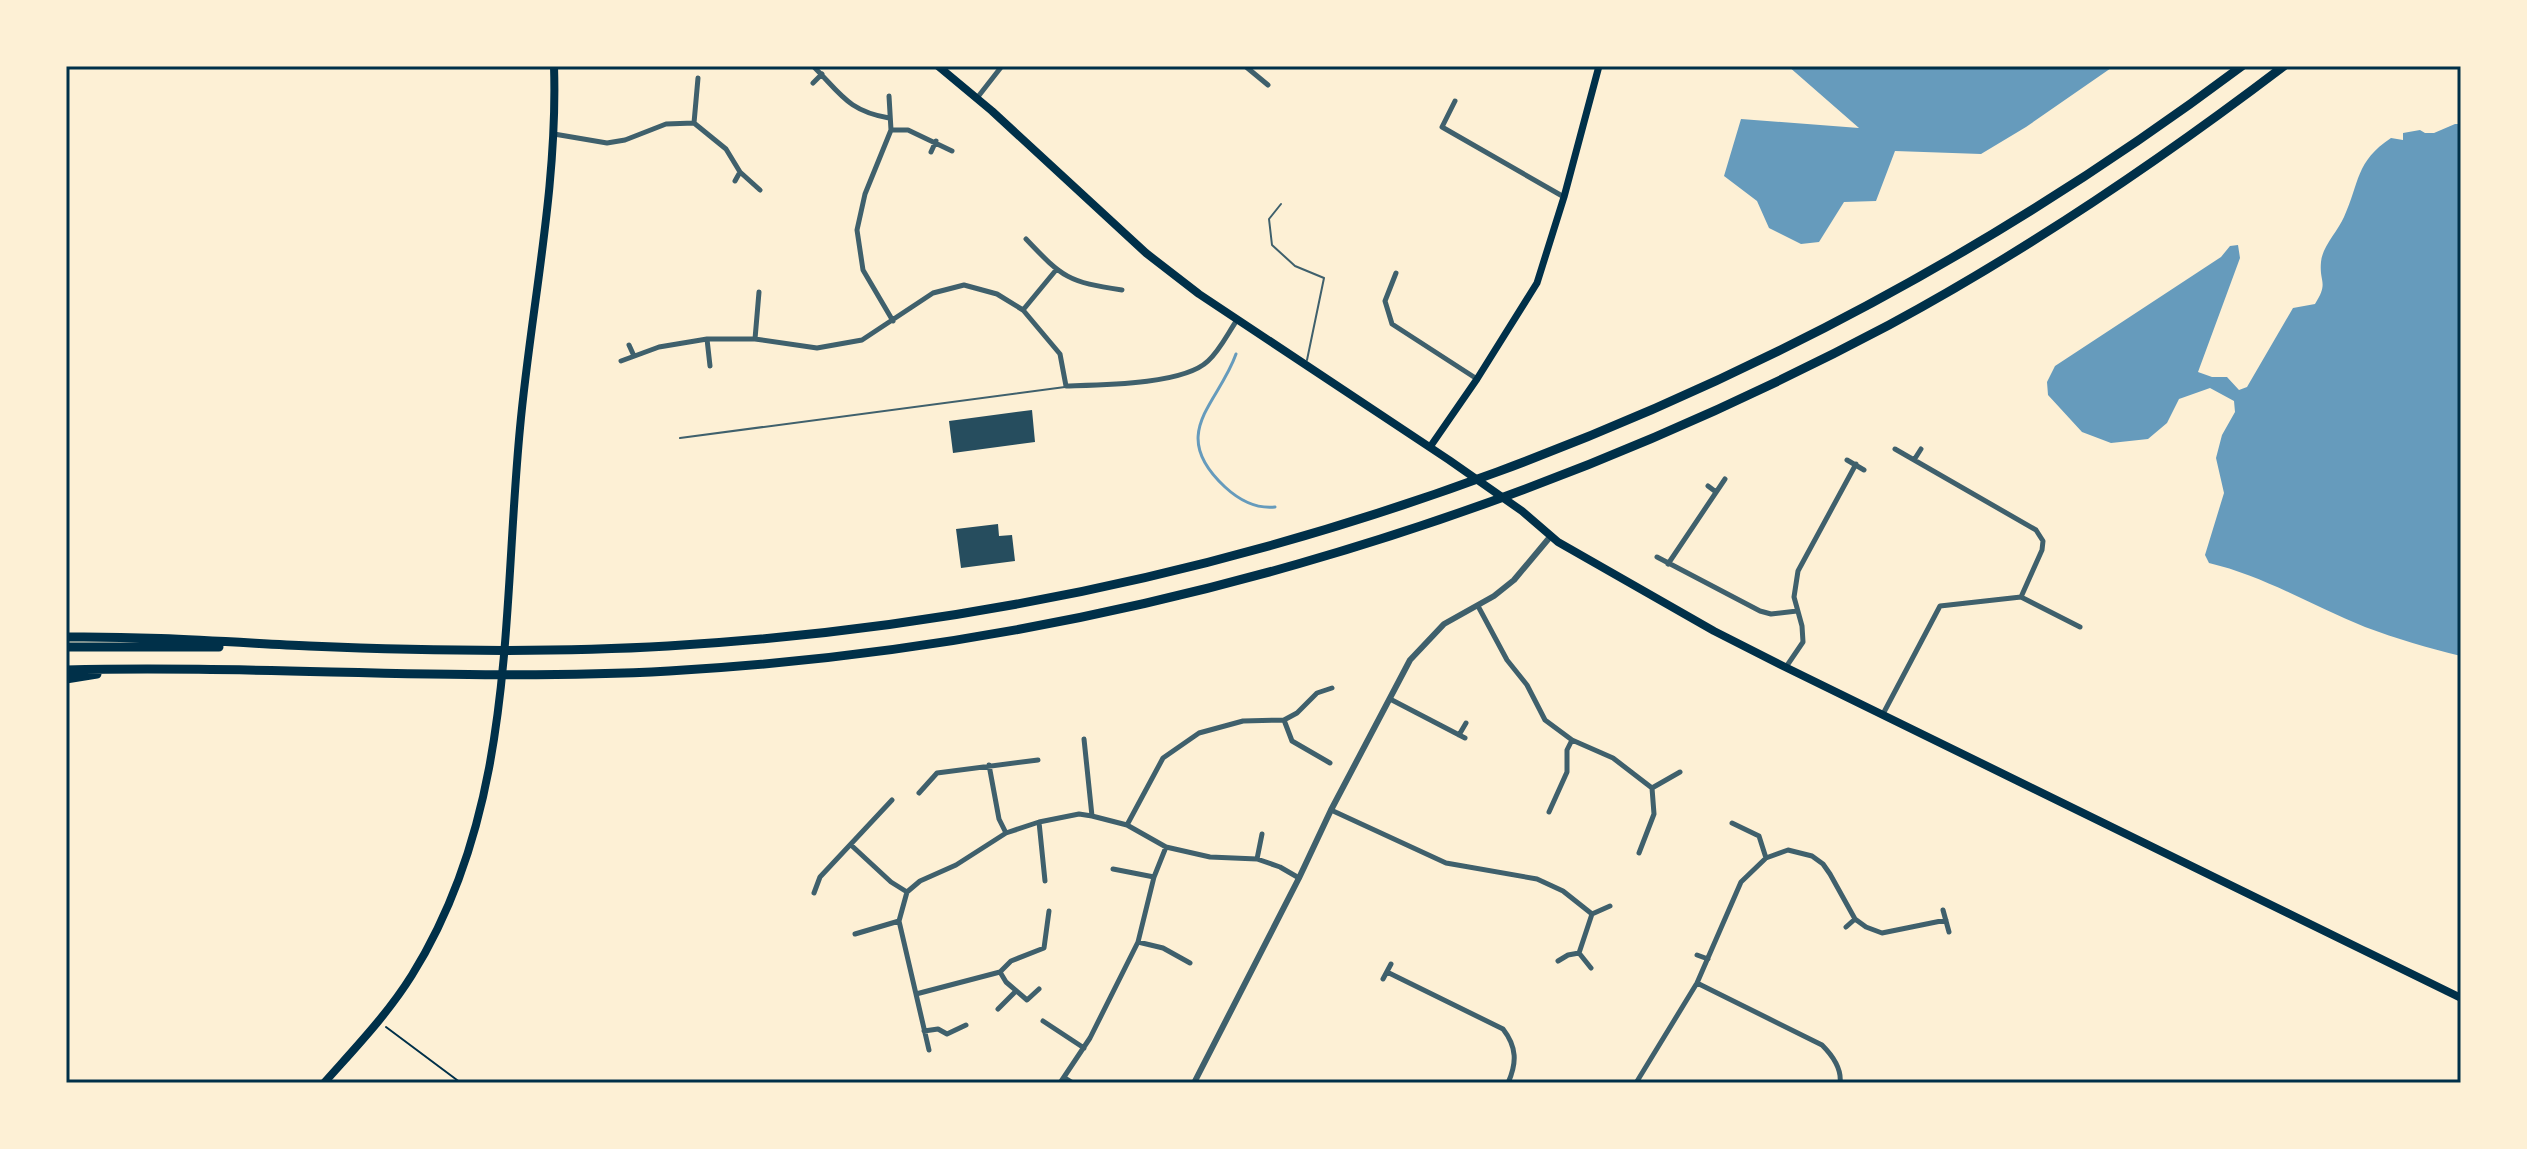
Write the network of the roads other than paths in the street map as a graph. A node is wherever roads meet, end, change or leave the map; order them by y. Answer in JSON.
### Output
{"nodes":[{"id":1,"x":554,"y":66,"type":"edge"},
{"id":2,"x":813,"y":66,"type":"edge"},
{"id":3,"x":938,"y":66,"type":"edge"},
{"id":4,"x":1002,"y":66,"type":"edge"},
{"id":5,"x":1245,"y":66,"type":"edge"},
{"id":6,"x":1599,"y":66,"type":"edge"},
{"id":7,"x":2242,"y":66,"type":"edge"},
{"id":8,"x":2284,"y":66,"type":"edge"},
{"id":9,"x":822,"y":74,"type":"junction"},
{"id":10,"x":698,"y":78,"type":"dead end"},
{"id":11,"x":813,"y":83,"type":"dead end"},
{"id":12,"x":1268,"y":85,"type":"dead end"},
{"id":13,"x":889,"y":96,"type":"dead end"},
{"id":14,"x":977,"y":98,"type":"junction"},
{"id":15,"x":1455,"y":101,"type":"dead end"},
{"id":16,"x":889,"y":118,"type":"junction"},
{"id":17,"x":694,"y":123,"type":"junction"},
{"id":18,"x":891,"y":130,"type":"junction"},
{"id":19,"x":553,"y":134,"type":"junction"},
{"id":20,"x":936,"y":141,"type":"junction"},
{"id":21,"x":952,"y":151,"type":"dead end"},
{"id":22,"x":931,"y":152,"type":"dead end"},
{"id":23,"x":740,"y":172,"type":"junction"},
{"id":24,"x":735,"y":181,"type":"dead end"},
{"id":25,"x":760,"y":190,"type":"dead end"},
{"id":26,"x":1564,"y":197,"type":"junction"},
{"id":27,"x":1281,"y":204,"type":"dead end"},
{"id":28,"x":1026,"y":239,"type":"dead end"},
{"id":29,"x":1056,"y":270,"type":"junction"},
{"id":30,"x":1396,"y":273,"type":"dead end"},
{"id":31,"x":1122,"y":290,"type":"dead end"},
{"id":32,"x":759,"y":292,"type":"dead end"},
{"id":33,"x":1023,"y":310,"type":"junction"},
{"id":34,"x":1237,"y":320,"type":"junction"},
{"id":35,"x":893,"y":321,"type":"junction"},
{"id":36,"x":707,"y":339,"type":"junction"},
{"id":37,"x":755,"y":339,"type":"junction"},
{"id":38,"x":629,"y":345,"type":"dead end"},
{"id":39,"x":634,"y":356,"type":"junction"},
{"id":40,"x":621,"y":361,"type":"dead end"},
{"id":41,"x":710,"y":366,"type":"dead end"},
{"id":42,"x":1306,"y":366,"type":"junction"},
{"id":43,"x":1477,"y":379,"type":"junction"},
{"id":44,"x":1066,"y":386,"type":"junction"},
{"id":45,"x":680,"y":438,"type":"dead end"},
{"id":46,"x":1430,"y":447,"type":"junction"},
{"id":47,"x":1895,"y":449,"type":"dead end"},
{"id":48,"x":1921,"y":449,"type":"dead end"},
{"id":49,"x":1847,"y":460,"type":"dead end"},
{"id":50,"x":1914,"y":460,"type":"junction"},
{"id":51,"x":1856,"y":464,"type":"junction"},
{"id":52,"x":1864,"y":470,"type":"dead end"},
{"id":53,"x":1725,"y":479,"type":"dead end"},
{"id":54,"x":1708,"y":486,"type":"dead end"},
{"id":55,"x":1716,"y":492,"type":"junction"},
{"id":56,"x":1550,"y":537,"type":"junction"},
{"id":57,"x":1657,"y":557,"type":"dead end"},
{"id":58,"x":1668,"y":564,"type":"junction"},
{"id":59,"x":2021,"y":597,"type":"junction"},
{"id":60,"x":1478,"y":606,"type":"junction"},
{"id":61,"x":1797,"y":611,"type":"junction"},
{"id":62,"x":2080,"y":627,"type":"dead end"},
{"id":63,"x":66,"y":637,"type":"edge"},
{"id":64,"x":309,"y":646,"type":"junction"},
{"id":65,"x":66,"y":647,"type":"edge"},
{"id":66,"x":1785,"y":667,"type":"junction"},
{"id":67,"x":66,"y":670,"type":"edge"},
{"id":68,"x":120,"y":670,"type":"junction"},
{"id":69,"x":66,"y":679,"type":"edge"},
{"id":70,"x":1332,"y":688,"type":"dead end"},
{"id":71,"x":1390,"y":699,"type":"junction"},
{"id":72,"x":1882,"y":715,"type":"junction"},
{"id":73,"x":1284,"y":720,"type":"junction"},
{"id":74,"x":1466,"y":723,"type":"dead end"},
{"id":75,"x":1084,"y":739,"type":"dead end"},
{"id":76,"x":1572,"y":740,"type":"junction"},
{"id":77,"x":1038,"y":760,"type":"dead end"},
{"id":78,"x":1330,"y":763,"type":"dead end"},
{"id":79,"x":989,"y":765,"type":"junction"},
{"id":80,"x":1680,"y":772,"type":"dead end"},
{"id":81,"x":1652,"y":788,"type":"junction"},
{"id":82,"x":919,"y":793,"type":"dead end"},
{"id":83,"x":892,"y":800,"type":"dead end"},
{"id":84,"x":1331,"y":810,"type":"junction"},
{"id":85,"x":1549,"y":812,"type":"dead end"},
{"id":86,"x":1092,"y":816,"type":"junction"},
{"id":87,"x":1039,"y":822,"type":"junction"},
{"id":88,"x":1732,"y":823,"type":"dead end"},
{"id":89,"x":1127,"y":825,"type":"junction"},
{"id":90,"x":1006,"y":833,"type":"junction"},
{"id":91,"x":1262,"y":834,"type":"dead end"},
{"id":92,"x":851,"y":845,"type":"junction"},
{"id":93,"x":1166,"y":847,"type":"junction"},
{"id":94,"x":1639,"y":853,"type":"dead end"},
{"id":95,"x":1766,"y":858,"type":"junction"},
{"id":96,"x":1257,"y":859,"type":"junction"},
{"id":97,"x":1113,"y":869,"type":"dead end"},
{"id":98,"x":1154,"y":877,"type":"junction"},
{"id":99,"x":1299,"y":878,"type":"junction"},
{"id":100,"x":1045,"y":881,"type":"dead end"},
{"id":101,"x":907,"y":892,"type":"junction"},
{"id":102,"x":814,"y":893,"type":"dead end"},
{"id":103,"x":1610,"y":906,"type":"dead end"},
{"id":104,"x":1943,"y":910,"type":"dead end"},
{"id":105,"x":1049,"y":911,"type":"dead end"},
{"id":106,"x":1592,"y":914,"type":"junction"},
{"id":107,"x":1855,"y":919,"type":"junction"},
{"id":108,"x":1946,"y":920,"type":"junction"},
{"id":109,"x":899,"y":921,"type":"junction"},
{"id":110,"x":1846,"y":927,"type":"dead end"},
{"id":111,"x":1949,"y":932,"type":"dead end"},
{"id":112,"x":855,"y":934,"type":"dead end"},
{"id":113,"x":1138,"y":942,"type":"junction"},
{"id":114,"x":1579,"y":953,"type":"junction"},
{"id":115,"x":1697,"y":955,"type":"dead end"},
{"id":116,"x":1708,"y":959,"type":"junction"},
{"id":117,"x":1558,"y":961,"type":"dead end"},
{"id":118,"x":1190,"y":963,"type":"dead end"},
{"id":119,"x":1391,"y":964,"type":"dead end"},
{"id":120,"x":1591,"y":968,"type":"dead end"},
{"id":121,"x":1000,"y":972,"type":"junction"},
{"id":122,"x":1387,"y":972,"type":"junction"},
{"id":123,"x":1383,"y":979,"type":"dead end"},
{"id":124,"x":1697,"y":983,"type":"junction"},
{"id":125,"x":1039,"y":989,"type":"dead end"},
{"id":126,"x":1016,"y":991,"type":"junction"},
{"id":127,"x":916,"y":994,"type":"junction"},
{"id":128,"x":2461,"y":998,"type":"edge"},
{"id":129,"x":998,"y":1009,"type":"dead end"},
{"id":130,"x":1043,"y":1021,"type":"dead end"},
{"id":131,"x":966,"y":1025,"type":"dead end"},
{"id":132,"x":924,"y":1031,"type":"junction"},
{"id":133,"x":1084,"y":1048,"type":"junction"},
{"id":134,"x":929,"y":1050,"type":"dead end"},
{"id":135,"x":1062,"y":1080,"type":"edge"},
{"id":136,"x":324,"y":1083,"type":"edge"},
{"id":137,"x":1073,"y":1083,"type":"edge"},
{"id":138,"x":1194,"y":1083,"type":"edge"},
{"id":139,"x":1508,"y":1083,"type":"edge"},
{"id":140,"x":1636,"y":1083,"type":"edge"},
{"id":141,"x":1840,"y":1083,"type":"edge"}],
"edges":[{"from":1,"to":19,"type":"main road"},
{"from":2,"to":9,"type":"street"},
{"from":3,"to":14,"type":"main road"},
{"from":4,"to":14,"type":"street"},
{"from":5,"to":12,"type":"street"},
{"from":6,"to":26,"type":"main road"},
{"from":7,"to":64,"type":"highway"},
{"from":8,"to":68,"type":"highway"},
{"from":9,"to":11,"type":"street"},
{"from":9,"to":16,"type":"street"},
{"from":10,"to":17,"type":"street"},
{"from":13,"to":16,"type":"street"},
{"from":14,"to":34,"type":"main road"},
{"from":15,"to":26,"type":"street"},
{"from":16,"to":18,"type":"street"},
{"from":17,"to":19,"type":"street"},
{"from":17,"to":23,"type":"street"},
{"from":18,"to":20,"type":"street"},
{"from":18,"to":35,"type":"street"},
{"from":19,"to":136,"type":"main road"},
{"from":20,"to":21,"type":"street"},
{"from":20,"to":22,"type":"street"},
{"from":23,"to":24,"type":"street"},
{"from":23,"to":25,"type":"street"},
{"from":26,"to":43,"type":"main road"},
{"from":27,"to":42,"type":"lane"},
{"from":28,"to":29,"type":"street"},
{"from":29,"to":31,"type":"street"},
{"from":29,"to":33,"type":"street"},
{"from":30,"to":43,"type":"street"},
{"from":32,"to":37,"type":"street"},
{"from":33,"to":35,"type":"street"},
{"from":33,"to":44,"type":"street"},
{"from":34,"to":42,"type":"main road"},
{"from":34,"to":44,"type":"street"},
{"from":35,"to":37,"type":"street"},
{"from":36,"to":37,"type":"street"},
{"from":36,"to":39,"type":"street"},
{"from":36,"to":41,"type":"street"},
{"from":38,"to":39,"type":"street"},
{"from":39,"to":40,"type":"street"},
{"from":42,"to":46,"type":"main road"},
{"from":43,"to":46,"type":"main road"},
{"from":44,"to":45,"type":"lane"},
{"from":46,"to":56,"type":"main road"},
{"from":47,"to":50,"type":"street"},
{"from":48,"to":50,"type":"street"},
{"from":49,"to":51,"type":"street"},
{"from":50,"to":59,"type":"street"},
{"from":51,"to":52,"type":"street"},
{"from":51,"to":61,"type":"street"},
{"from":53,"to":55,"type":"street"},
{"from":54,"to":55,"type":"street"},
{"from":55,"to":58,"type":"street"},
{"from":56,"to":60,"type":"street"},
{"from":56,"to":66,"type":"main road"},
{"from":57,"to":58,"type":"street"},
{"from":58,"to":61,"type":"street"},
{"from":59,"to":62,"type":"street"},
{"from":59,"to":72,"type":"street"},
{"from":60,"to":71,"type":"street"},
{"from":60,"to":76,"type":"street"},
{"from":61,"to":66,"type":"street"},
{"from":63,"to":64,"type":"highway"},
{"from":64,"to":65,"type":"highway"},
{"from":66,"to":72,"type":"main road"},
{"from":67,"to":68,"type":"highway"},
{"from":68,"to":69,"type":"highway"},
{"from":70,"to":73,"type":"street"},
{"from":71,"to":74,"type":"street"},
{"from":71,"to":84,"type":"street"},
{"from":72,"to":128,"type":"main road"},
{"from":73,"to":78,"type":"street"},
{"from":73,"to":89,"type":"street"},
{"from":75,"to":86,"type":"street"},
{"from":76,"to":81,"type":"street"},
{"from":76,"to":85,"type":"street"},
{"from":77,"to":79,"type":"street"},
{"from":79,"to":82,"type":"street"},
{"from":79,"to":90,"type":"street"},
{"from":80,"to":81,"type":"street"},
{"from":81,"to":94,"type":"street"},
{"from":83,"to":92,"type":"street"},
{"from":84,"to":99,"type":"street"},
{"from":84,"to":106,"type":"street"},
{"from":86,"to":87,"type":"street"},
{"from":86,"to":89,"type":"street"},
{"from":87,"to":90,"type":"street"},
{"from":87,"to":100,"type":"street"},
{"from":88,"to":95,"type":"street"},
{"from":89,"to":93,"type":"street"},
{"from":90,"to":101,"type":"street"},
{"from":91,"to":96,"type":"street"},
{"from":92,"to":101,"type":"street"},
{"from":92,"to":102,"type":"street"},
{"from":93,"to":96,"type":"street"},
{"from":93,"to":98,"type":"street"},
{"from":95,"to":107,"type":"street"},
{"from":95,"to":116,"type":"street"},
{"from":96,"to":99,"type":"street"},
{"from":97,"to":98,"type":"street"},
{"from":98,"to":113,"type":"street"},
{"from":99,"to":138,"type":"street"},
{"from":101,"to":109,"type":"street"},
{"from":103,"to":106,"type":"street"},
{"from":104,"to":108,"type":"street"},
{"from":105,"to":121,"type":"street"},
{"from":106,"to":114,"type":"street"},
{"from":107,"to":108,"type":"street"},
{"from":107,"to":110,"type":"street"},
{"from":108,"to":111,"type":"street"},
{"from":109,"to":112,"type":"street"},
{"from":109,"to":127,"type":"street"},
{"from":113,"to":118,"type":"street"},
{"from":113,"to":133,"type":"street"},
{"from":114,"to":117,"type":"street"},
{"from":114,"to":120,"type":"street"},
{"from":115,"to":116,"type":"street"},
{"from":116,"to":124,"type":"street"},
{"from":119,"to":122,"type":"street"},
{"from":121,"to":126,"type":"street"},
{"from":121,"to":127,"type":"street"},
{"from":122,"to":123,"type":"street"},
{"from":122,"to":139,"type":"street"},
{"from":124,"to":140,"type":"street"},
{"from":124,"to":141,"type":"street"},
{"from":125,"to":126,"type":"street"},
{"from":126,"to":129,"type":"street"},
{"from":127,"to":132,"type":"street"},
{"from":130,"to":133,"type":"street"},
{"from":131,"to":132,"type":"street"},
{"from":132,"to":134,"type":"street"},
{"from":133,"to":135,"type":"street"},
{"from":135,"to":137,"type":"street"}]}
